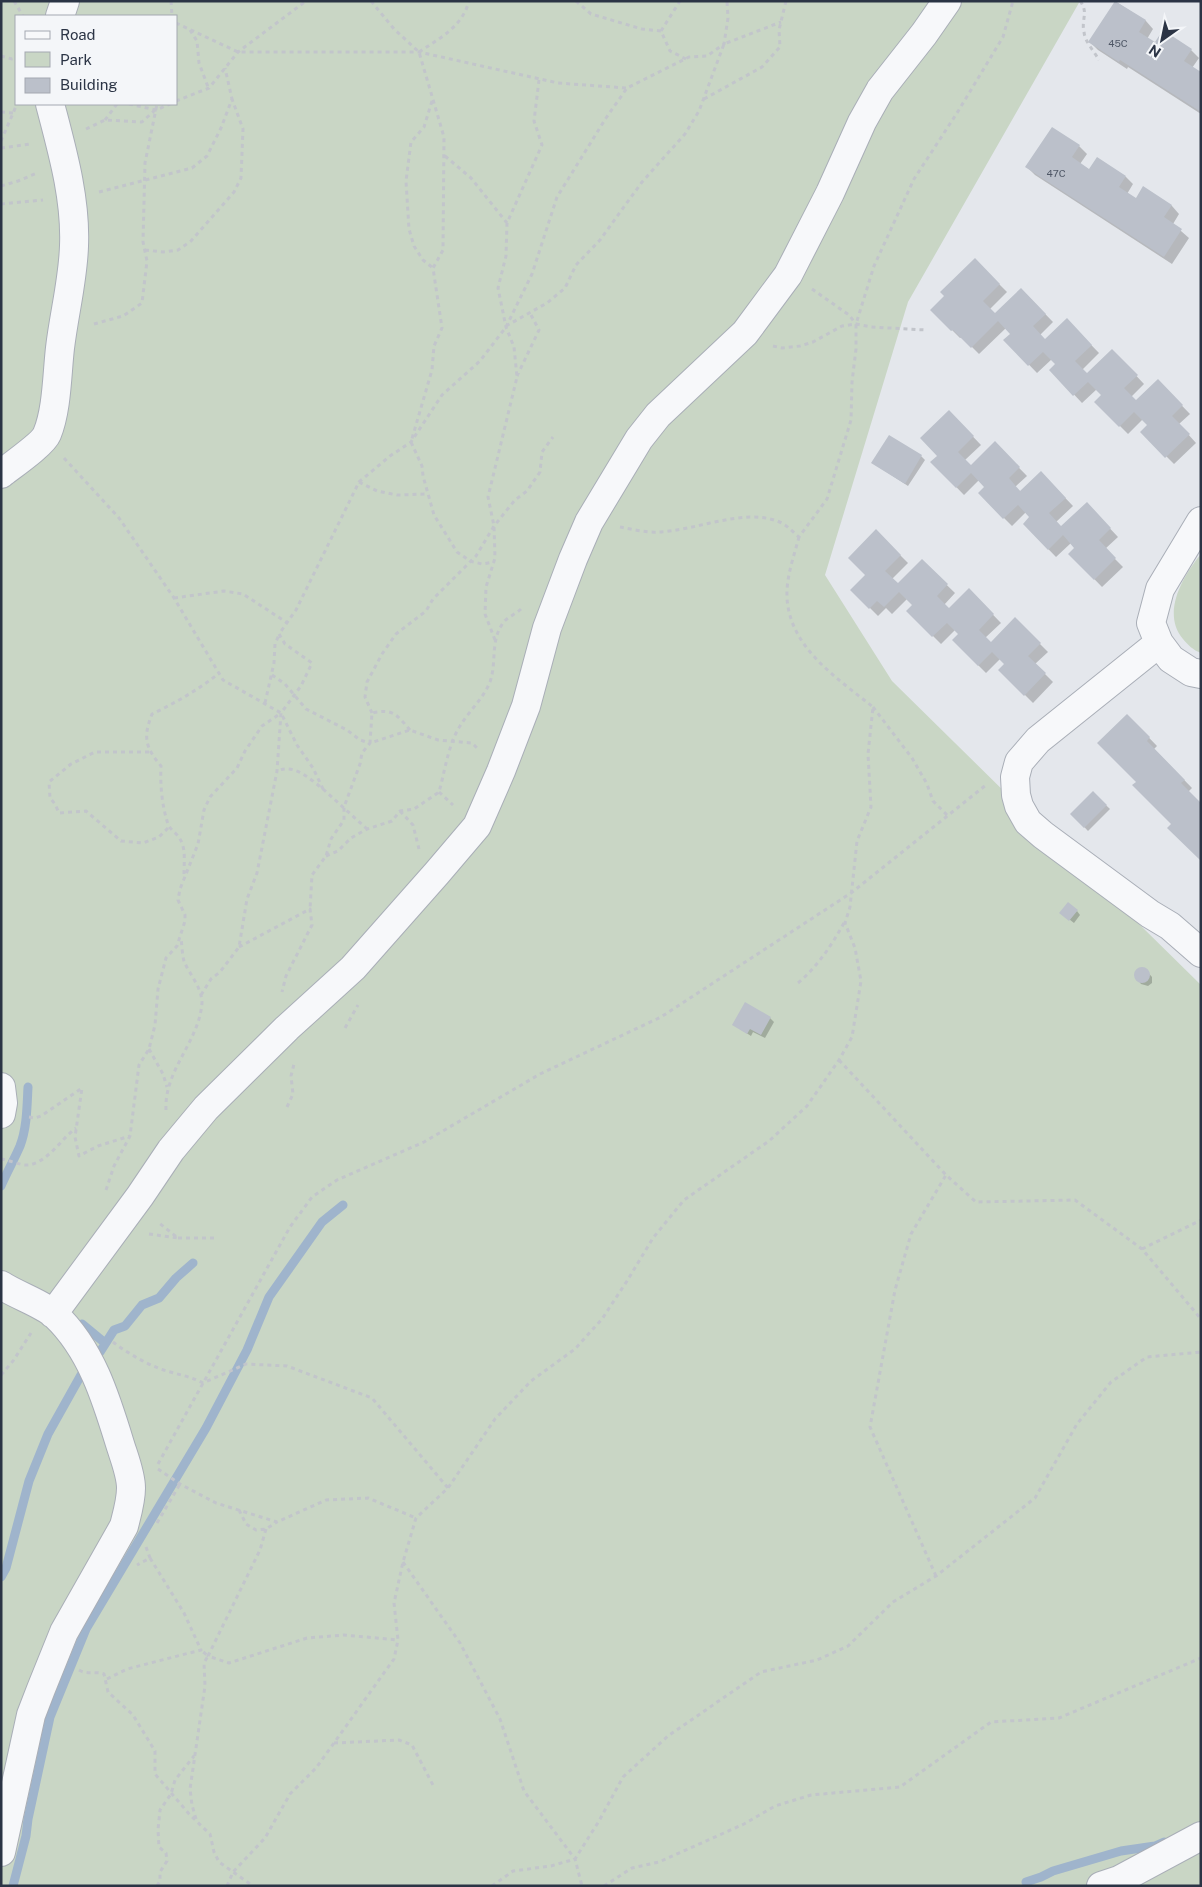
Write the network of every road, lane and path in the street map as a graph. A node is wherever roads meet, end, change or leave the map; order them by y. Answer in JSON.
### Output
{"nodes":[{"id":1,"x":14,"y":1,"type":"edge"},
{"id":2,"x":66,"y":1,"type":"edge"},
{"id":3,"x":171,"y":1,"type":"edge"},
{"id":4,"x":306,"y":1,"type":"edge"},
{"id":5,"x":371,"y":1,"type":"edge"},
{"id":6,"x":470,"y":1,"type":"edge"},
{"id":7,"x":576,"y":1,"type":"edge"},
{"id":8,"x":680,"y":1,"type":"edge"},
{"id":9,"x":726,"y":1,"type":"edge"},
{"id":10,"x":786,"y":1,"type":"edge"},
{"id":11,"x":947,"y":1,"type":"edge"},
{"id":12,"x":1012,"y":1,"type":"edge"},
{"id":13,"x":1080,"y":1,"type":"edge"},
{"id":14,"x":22,"y":15,"type":"edge"},
{"id":15,"x":60,"y":15,"type":"edge"},
{"id":16,"x":172,"y":15,"type":"edge"},
{"id":17,"x":781,"y":22,"type":"junction"},
{"id":18,"x":178,"y":24,"type":"edge"},
{"id":19,"x":190,"y":30,"type":"junction"},
{"id":20,"x":661,"y":31,"type":"junction"},
{"id":21,"x":724,"y":44,"type":"junction"},
{"id":22,"x":238,"y":52,"type":"junction"},
{"id":23,"x":419,"y":52,"type":"junction"},
{"id":24,"x":1,"y":56,"type":"edge"},
{"id":25,"x":15,"y":58,"type":"edge"},
{"id":26,"x":686,"y":59,"type":"junction"},
{"id":27,"x":1099,"y":60,"type":"dead end"},
{"id":28,"x":225,"y":68,"type":"junction"},
{"id":29,"x":540,"y":80,"type":"junction"},
{"id":30,"x":209,"y":88,"type":"junction"},
{"id":31,"x":627,"y":88,"type":"junction"},
{"id":32,"x":232,"y":99,"type":"junction"},
{"id":33,"x":178,"y":100,"type":"edge"},
{"id":34,"x":433,"y":100,"type":"junction"},
{"id":35,"x":703,"y":100,"type":"junction"},
{"id":36,"x":17,"y":105,"type":"edge"},
{"id":37,"x":50,"y":105,"type":"edge"},
{"id":38,"x":116,"y":105,"type":"edge"},
{"id":39,"x":134,"y":105,"type":"edge"},
{"id":40,"x":157,"y":105,"type":"edge"},
{"id":41,"x":168,"y":105,"type":"edge"},
{"id":42,"x":156,"y":110,"type":"junction"},
{"id":43,"x":1,"y":112,"type":"edge"},
{"id":44,"x":13,"y":113,"type":"junction"},
{"id":45,"x":105,"y":120,"type":"dead end"},
{"id":46,"x":1,"y":141,"type":"edge"},
{"id":47,"x":444,"y":155,"type":"junction"},
{"id":48,"x":144,"y":180,"type":"junction"},
{"id":49,"x":71,"y":201,"type":"junction"},
{"id":50,"x":1,"y":204,"type":"edge"},
{"id":51,"x":507,"y":222,"type":"junction"},
{"id":52,"x":145,"y":250,"type":"junction"},
{"id":53,"x":433,"y":268,"type":"junction"},
{"id":54,"x":788,"y":275,"type":"junction"},
{"id":55,"x":530,"y":313,"type":"junction"},
{"id":56,"x":856,"y":324,"type":"junction"},
{"id":57,"x":506,"y":327,"type":"junction"},
{"id":58,"x":926,"y":330,"type":"dead end"},
{"id":59,"x":745,"y":333,"type":"junction"},
{"id":60,"x":60,"y":345,"type":"junction"},
{"id":61,"x":517,"y":377,"type":"junction"},
{"id":62,"x":47,"y":436,"type":"junction"},
{"id":63,"x":553,"y":437,"type":"dead end"},
{"id":64,"x":411,"y":442,"type":"junction"},
{"id":65,"x":1,"y":474,"type":"edge"},
{"id":66,"x":359,"y":482,"type":"junction"},
{"id":67,"x":428,"y":494,"type":"junction"},
{"id":68,"x":589,"y":522,"type":"junction"},
{"id":69,"x":1201,"y":522,"type":"edge"},
{"id":70,"x":494,"y":526,"type":"junction"},
{"id":71,"x":799,"y":537,"type":"junction"},
{"id":72,"x":470,"y":561,"type":"junction"},
{"id":73,"x":494,"y":562,"type":"junction"},
{"id":74,"x":560,"y":594,"type":"junction"},
{"id":75,"x":174,"y":598,"type":"junction"},
{"id":76,"x":286,"y":622,"type":"junction"},
{"id":77,"x":279,"y":634,"type":"junction"},
{"id":78,"x":495,"y":640,"type":"junction"},
{"id":79,"x":1159,"y":644,"type":"junction"},
{"id":80,"x":218,"y":674,"type":"junction"},
{"id":81,"x":1201,"y":674,"type":"edge"},
{"id":82,"x":272,"y":675,"type":"junction"},
{"id":83,"x":295,"y":694,"type":"junction"},
{"id":84,"x":264,"y":703,"type":"junction"},
{"id":85,"x":873,"y":707,"type":"junction"},
{"id":86,"x":281,"y":712,"type":"junction"},
{"id":87,"x":372,"y":713,"type":"junction"},
{"id":88,"x":410,"y":730,"type":"junction"},
{"id":89,"x":452,"y":741,"type":"junction"},
{"id":90,"x":370,"y":743,"type":"junction"},
{"id":91,"x":149,"y":752,"type":"junction"},
{"id":92,"x":504,"y":762,"type":"junction"},
{"id":93,"x":1019,"y":762,"type":"junction"},
{"id":94,"x":277,"y":771,"type":"junction"},
{"id":95,"x":323,"y":789,"type":"junction"},
{"id":96,"x":344,"y":807,"type":"junction"},
{"id":97,"x":400,"y":811,"type":"junction"},
{"id":98,"x":947,"y":815,"type":"junction"},
{"id":99,"x":169,"y":827,"type":"junction"},
{"id":100,"x":367,"y":829,"type":"junction"},
{"id":101,"x":326,"y":856,"type":"junction"},
{"id":102,"x":437,"y":873,"type":"junction"},
{"id":103,"x":184,"y":875,"type":"junction"},
{"id":104,"x":851,"y":893,"type":"junction"},
{"id":105,"x":310,"y":909,"type":"junction"},
{"id":106,"x":845,"y":923,"type":"junction"},
{"id":107,"x":181,"y":935,"type":"junction"},
{"id":108,"x":239,"y":947,"type":"junction"},
{"id":109,"x":1201,"y":953,"type":"edge"},
{"id":110,"x":798,"y":983,"type":"dead end"},
{"id":111,"x":201,"y":995,"type":"junction"},
{"id":112,"x":287,"y":1028,"type":"junction"},
{"id":113,"x":150,"y":1049,"type":"junction"},
{"id":114,"x":839,"y":1060,"type":"junction"},
{"id":115,"x":1,"y":1087,"type":"edge"},
{"id":116,"x":14,"y":1115,"type":"edge"},
{"id":117,"x":76,"y":1128,"type":"junction"},
{"id":118,"x":130,"y":1136,"type":"junction"},
{"id":119,"x":1,"y":1159,"type":"edge"},
{"id":120,"x":946,"y":1175,"type":"junction"},
{"id":121,"x":1201,"y":1220,"type":"edge"},
{"id":122,"x":116,"y":1229,"type":"junction"},
{"id":123,"x":178,"y":1238,"type":"dead end"},
{"id":124,"x":214,"y":1238,"type":"dead end"},
{"id":125,"x":1142,"y":1249,"type":"junction"},
{"id":126,"x":1,"y":1285,"type":"edge"},
{"id":127,"x":53,"y":1314,"type":"junction"},
{"id":128,"x":1201,"y":1319,"type":"edge"},
{"id":129,"x":121,"y":1348,"type":"dead end"},
{"id":130,"x":1201,"y":1352,"type":"edge"},
{"id":131,"x":1,"y":1375,"type":"edge"},
{"id":132,"x":202,"y":1383,"type":"junction"},
{"id":133,"x":156,"y":1467,"type":"junction"},
{"id":134,"x":180,"y":1484,"type":"junction"},
{"id":135,"x":131,"y":1487,"type":"junction"},
{"id":136,"x":448,"y":1488,"type":"junction"},
{"id":137,"x":238,"y":1509,"type":"junction"},
{"id":138,"x":416,"y":1518,"type":"junction"},
{"id":139,"x":277,"y":1522,"type":"junction"},
{"id":140,"x":156,"y":1525,"type":"dead end"},
{"id":141,"x":266,"y":1529,"type":"junction"},
{"id":142,"x":148,"y":1539,"type":"dead end"},
{"id":143,"x":150,"y":1558,"type":"junction"},
{"id":144,"x":403,"y":1562,"type":"junction"},
{"id":145,"x":132,"y":1568,"type":"dead end"},
{"id":146,"x":936,"y":1576,"type":"junction"},
{"id":147,"x":398,"y":1640,"type":"junction"},
{"id":148,"x":201,"y":1650,"type":"junction"},
{"id":149,"x":54,"y":1656,"type":"junction"},
{"id":150,"x":208,"y":1656,"type":"junction"},
{"id":151,"x":1201,"y":1658,"type":"edge"},
{"id":152,"x":107,"y":1679,"type":"junction"},
{"id":153,"x":334,"y":1743,"type":"junction"},
{"id":154,"x":194,"y":1756,"type":"junction"},
{"id":155,"x":434,"y":1787,"type":"dead end"},
{"id":156,"x":171,"y":1794,"type":"junction"},
{"id":157,"x":196,"y":1820,"type":"junction"},
{"id":158,"x":1201,"y":1836,"type":"edge"},
{"id":159,"x":1,"y":1852,"type":"edge"},
{"id":160,"x":575,"y":1859,"type":"junction"},
{"id":161,"x":234,"y":1872,"type":"junction"},
{"id":162,"x":157,"y":1886,"type":"edge"},
{"id":163,"x":226,"y":1886,"type":"edge"},
{"id":164,"x":253,"y":1886,"type":"edge"},
{"id":165,"x":492,"y":1886,"type":"edge"},
{"id":166,"x":582,"y":1886,"type":"edge"},
{"id":167,"x":604,"y":1886,"type":"edge"},
{"id":168,"x":1101,"y":1886,"type":"edge"}],
"edges":[{"from":1,"to":14,"type":"path"},
{"from":2,"to":15,"type":"street"},
{"from":3,"to":16,"type":"path"},
{"from":4,"to":22,"type":"path"},
{"from":5,"to":23,"type":"path"},
{"from":6,"to":23,"type":"path"},
{"from":7,"to":20,"type":"path"},
{"from":8,"to":20,"type":"path"},
{"from":9,"to":21,"type":"path"},
{"from":10,"to":17,"type":"path"},
{"from":11,"to":54,"type":"street"},
{"from":12,"to":56,"type":"path"},
{"from":13,"to":27,"type":"path"},
{"from":17,"to":21,"type":"path"},
{"from":17,"to":35,"type":"path"},
{"from":18,"to":19,"type":"path"},
{"from":19,"to":22,"type":"path"},
{"from":19,"to":30,"type":"path"},
{"from":20,"to":26,"type":"path"},
{"from":21,"to":26,"type":"path"},
{"from":21,"to":35,"type":"path"},
{"from":22,"to":23,"type":"path"},
{"from":22,"to":28,"type":"path"},
{"from":23,"to":29,"type":"path"},
{"from":23,"to":34,"type":"path"},
{"from":24,"to":25,"type":"path"},
{"from":26,"to":31,"type":"path"},
{"from":28,"to":30,"type":"path"},
{"from":28,"to":32,"type":"path"},
{"from":29,"to":31,"type":"path"},
{"from":29,"to":51,"type":"path"},
{"from":30,"to":33,"type":"path"},
{"from":31,"to":57,"type":"path"},
{"from":32,"to":48,"type":"path"},
{"from":32,"to":52,"type":"path"},
{"from":34,"to":47,"type":"path"},
{"from":34,"to":53,"type":"path"},
{"from":35,"to":55,"type":"path"},
{"from":36,"to":44,"type":"path"},
{"from":37,"to":49,"type":"street"},
{"from":38,"to":45,"type":"path"},
{"from":39,"to":42,"type":"path"},
{"from":40,"to":42,"type":"path"},
{"from":41,"to":42,"type":"path"},
{"from":42,"to":48,"type":"path"},
{"from":43,"to":44,"type":"path"},
{"from":44,"to":46,"type":"path"},
{"from":47,"to":51,"type":"path"},
{"from":47,"to":53,"type":"path"},
{"from":48,"to":49,"type":"path"},
{"from":48,"to":52,"type":"path"},
{"from":49,"to":50,"type":"path"},
{"from":49,"to":60,"type":"street"},
{"from":51,"to":57,"type":"path"},
{"from":52,"to":60,"type":"path"},
{"from":53,"to":64,"type":"path"},
{"from":54,"to":56,"type":"path"},
{"from":54,"to":59,"type":"street"},
{"from":55,"to":57,"type":"path"},
{"from":55,"to":61,"type":"path"},
{"from":56,"to":58,"type":"path"},
{"from":56,"to":59,"type":"path"},
{"from":56,"to":71,"type":"path"},
{"from":57,"to":61,"type":"path"},
{"from":57,"to":64,"type":"path"},
{"from":59,"to":68,"type":"street"},
{"from":60,"to":62,"type":"street"},
{"from":61,"to":70,"type":"path"},
{"from":62,"to":65,"type":"street"},
{"from":62,"to":75,"type":"path"},
{"from":63,"to":70,"type":"path"},
{"from":64,"to":66,"type":"path"},
{"from":64,"to":67,"type":"path"},
{"from":66,"to":67,"type":"path"},
{"from":66,"to":76,"type":"path"},
{"from":67,"to":72,"type":"path"},
{"from":68,"to":71,"type":"path"},
{"from":68,"to":74,"type":"street"},
{"from":69,"to":79,"type":"street"},
{"from":70,"to":72,"type":"path"},
{"from":70,"to":73,"type":"path"},
{"from":71,"to":85,"type":"path"},
{"from":72,"to":73,"type":"path"},
{"from":72,"to":87,"type":"path"},
{"from":73,"to":78,"type":"path"},
{"from":74,"to":78,"type":"path"},
{"from":74,"to":92,"type":"street"},
{"from":75,"to":76,"type":"path"},
{"from":75,"to":80,"type":"path"},
{"from":76,"to":77,"type":"path"},
{"from":77,"to":82,"type":"path"},
{"from":77,"to":83,"type":"path"},
{"from":78,"to":89,"type":"path"},
{"from":79,"to":81,"type":"street"},
{"from":79,"to":93,"type":"street"},
{"from":80,"to":84,"type":"path"},
{"from":80,"to":91,"type":"path"},
{"from":82,"to":83,"type":"path"},
{"from":82,"to":84,"type":"path"},
{"from":83,"to":86,"type":"path"},
{"from":83,"to":90,"type":"path"},
{"from":84,"to":86,"type":"path"},
{"from":85,"to":98,"type":"path"},
{"from":85,"to":104,"type":"path"},
{"from":86,"to":94,"type":"path"},
{"from":86,"to":95,"type":"path"},
{"from":86,"to":103,"type":"path"},
{"from":87,"to":88,"type":"path"},
{"from":87,"to":90,"type":"path"},
{"from":88,"to":89,"type":"path"},
{"from":88,"to":90,"type":"path"},
{"from":89,"to":92,"type":"path"},
{"from":89,"to":97,"type":"path"},
{"from":90,"to":96,"type":"path"},
{"from":91,"to":99,"type":"path"},
{"from":91,"to":99,"type":"path"},
{"from":92,"to":102,"type":"street"},
{"from":93,"to":98,"type":"path"},
{"from":93,"to":109,"type":"street"},
{"from":94,"to":95,"type":"path"},
{"from":94,"to":108,"type":"path"},
{"from":95,"to":96,"type":"path"},
{"from":96,"to":100,"type":"path"},
{"from":96,"to":101,"type":"path"},
{"from":97,"to":100,"type":"path"},
{"from":97,"to":102,"type":"path"},
{"from":98,"to":104,"type":"path"},
{"from":99,"to":103,"type":"path"},
{"from":100,"to":101,"type":"path"},
{"from":101,"to":105,"type":"path"},
{"from":102,"to":112,"type":"street"},
{"from":103,"to":107,"type":"path"},
{"from":104,"to":106,"type":"path"},
{"from":104,"to":132,"type":"path"},
{"from":105,"to":108,"type":"path"},
{"from":105,"to":112,"type":"path"},
{"from":106,"to":110,"type":"path"},
{"from":106,"to":114,"type":"path"},
{"from":107,"to":111,"type":"path"},
{"from":107,"to":113,"type":"path"},
{"from":108,"to":111,"type":"path"},
{"from":111,"to":113,"type":"path"},
{"from":112,"to":122,"type":"street"},
{"from":113,"to":118,"type":"path"},
{"from":114,"to":120,"type":"path"},
{"from":114,"to":136,"type":"path"},
{"from":115,"to":116,"type":"street"},
{"from":116,"to":117,"type":"path"},
{"from":117,"to":118,"type":"path"},
{"from":117,"to":119,"type":"path"},
{"from":118,"to":122,"type":"path"},
{"from":120,"to":125,"type":"path"},
{"from":120,"to":146,"type":"path"},
{"from":121,"to":125,"type":"path"},
{"from":122,"to":127,"type":"street"},
{"from":123,"to":124,"type":"path"},
{"from":125,"to":128,"type":"path"},
{"from":126,"to":127,"type":"street"},
{"from":127,"to":131,"type":"path"},
{"from":127,"to":135,"type":"street"},
{"from":129,"to":132,"type":"path"},
{"from":130,"to":146,"type":"path"},
{"from":132,"to":133,"type":"path"},
{"from":132,"to":136,"type":"path"},
{"from":133,"to":134,"type":"path"},
{"from":133,"to":135,"type":"path"},
{"from":134,"to":137,"type":"path"},
{"from":134,"to":140,"type":"path"},
{"from":135,"to":149,"type":"street"},
{"from":136,"to":138,"type":"path"},
{"from":137,"to":139,"type":"path"},
{"from":137,"to":141,"type":"path"},
{"from":138,"to":139,"type":"path"},
{"from":138,"to":144,"type":"path"},
{"from":139,"to":141,"type":"path"},
{"from":141,"to":150,"type":"path"},
{"from":142,"to":143,"type":"path"},
{"from":143,"to":145,"type":"path"},
{"from":143,"to":148,"type":"path"},
{"from":144,"to":147,"type":"path"},
{"from":144,"to":160,"type":"path"},
{"from":146,"to":160,"type":"path"},
{"from":147,"to":150,"type":"path"},
{"from":147,"to":153,"type":"path"},
{"from":148,"to":150,"type":"path"},
{"from":148,"to":152,"type":"path"},
{"from":149,"to":152,"type":"path"},
{"from":149,"to":159,"type":"street"},
{"from":150,"to":154,"type":"path"},
{"from":151,"to":167,"type":"path"},
{"from":152,"to":156,"type":"path"},
{"from":153,"to":155,"type":"path"},
{"from":153,"to":161,"type":"path"},
{"from":154,"to":156,"type":"path"},
{"from":154,"to":157,"type":"path"},
{"from":156,"to":157,"type":"path"},
{"from":156,"to":162,"type":"path"},
{"from":157,"to":161,"type":"path"},
{"from":158,"to":168,"type":"street"},
{"from":160,"to":165,"type":"path"},
{"from":160,"to":166,"type":"path"},
{"from":161,"to":163,"type":"path"},
{"from":161,"to":164,"type":"path"}]}
